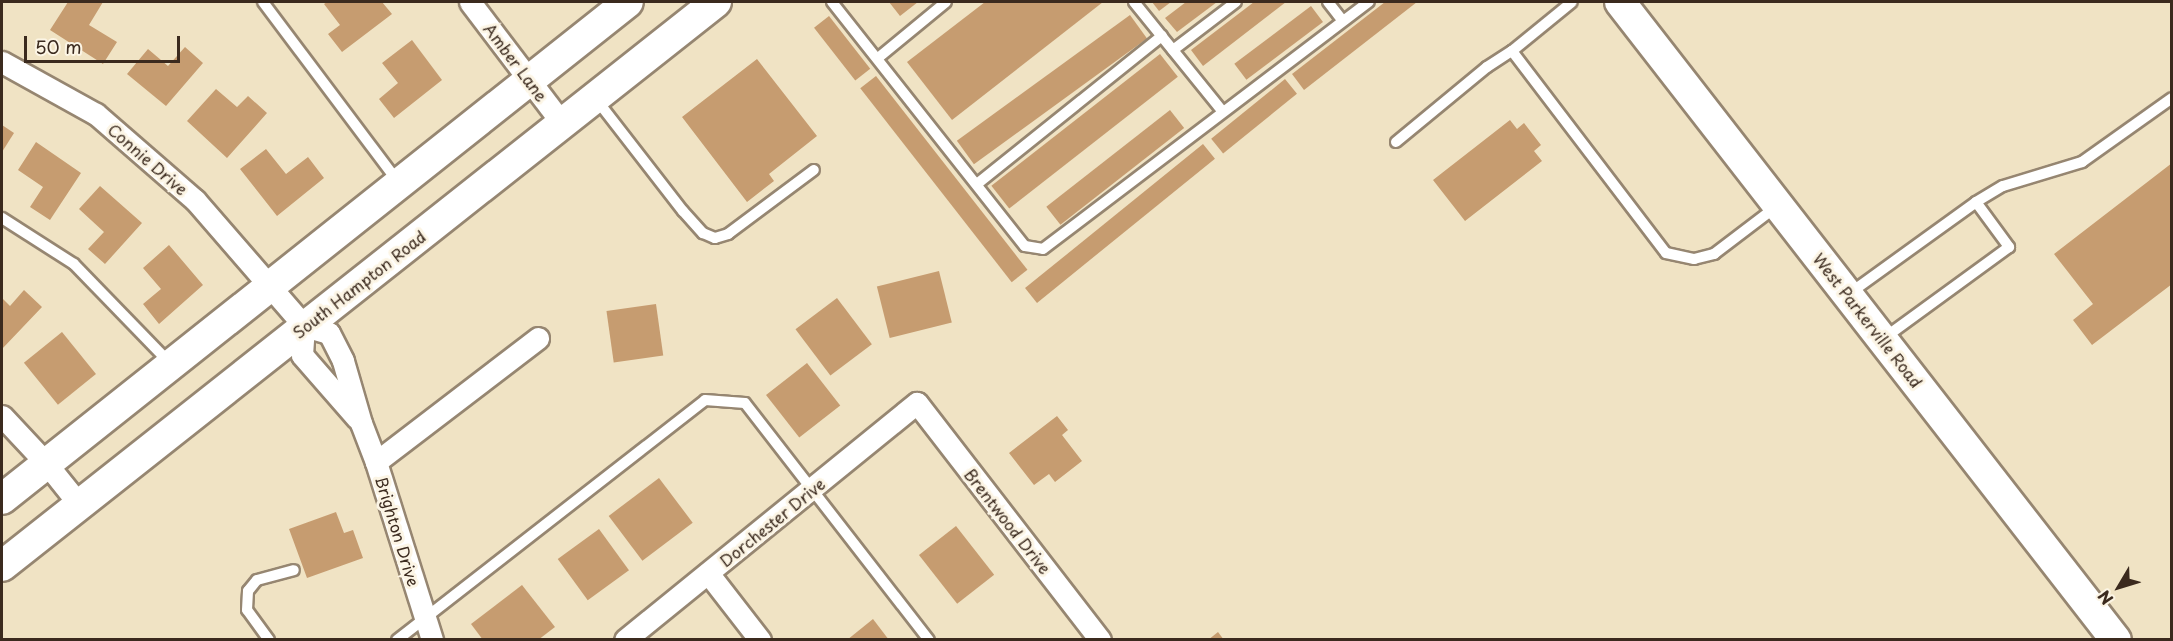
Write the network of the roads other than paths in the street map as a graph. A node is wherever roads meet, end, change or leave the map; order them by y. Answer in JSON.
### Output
{"nodes":[{"id":1,"x":263,"y":2,"type":"edge"},
{"id":2,"x":471,"y":2,"type":"edge"},
{"id":3,"x":628,"y":2,"type":"edge"},
{"id":4,"x":716,"y":2,"type":"edge"},
{"id":5,"x":832,"y":2,"type":"edge"},
{"id":6,"x":946,"y":2,"type":"edge"},
{"id":7,"x":1134,"y":2,"type":"edge"},
{"id":8,"x":1236,"y":2,"type":"edge"},
{"id":9,"x":1328,"y":2,"type":"edge"},
{"id":10,"x":1369,"y":2,"type":"edge"},
{"id":11,"x":1572,"y":2,"type":"edge"},
{"id":12,"x":1620,"y":2,"type":"edge"},
{"id":13,"x":1343,"y":21,"type":"junction"},
{"id":14,"x":1162,"y":36,"type":"junction"},
{"id":15,"x":1173,"y":50,"type":"junction"},
{"id":16,"x":1512,"y":51,"type":"junction"},
{"id":17,"x":878,"y":58,"type":"junction"},
{"id":18,"x":2,"y":62,"type":"edge"},
{"id":19,"x":530,"y":80,"type":"junction"},
{"id":20,"x":595,"y":97,"type":"junction"},
{"id":21,"x":2172,"y":98,"type":"edge"},
{"id":22,"x":1223,"y":112,"type":"junction"},
{"id":23,"x":562,"y":123,"type":"junction"},
{"id":24,"x":1396,"y":142,"type":"dead end"},
{"id":25,"x":814,"y":170,"type":"dead end"},
{"id":26,"x":399,"y":183,"type":"junction"},
{"id":27,"x":977,"y":184,"type":"junction"},
{"id":28,"x":1976,"y":202,"type":"junction"},
{"id":29,"x":1778,"y":205,"type":"junction"},
{"id":30,"x":2,"y":218,"type":"edge"},
{"id":31,"x":271,"y":285,"type":"junction"},
{"id":32,"x":1848,"y":295,"type":"junction"},
{"id":33,"x":304,"y":326,"type":"junction"},
{"id":34,"x":538,"y":338,"type":"dead end"},
{"id":35,"x":1883,"y":339,"type":"junction"},
{"id":36,"x":171,"y":364,"type":"junction"},
{"id":37,"x":917,"y":403,"type":"joint"},
{"id":38,"x":2,"y":416,"type":"edge"},
{"id":39,"x":361,"y":423,"type":"junction"},
{"id":40,"x":376,"y":462,"type":"junction"},
{"id":41,"x":46,"y":463,"type":"junction"},
{"id":42,"x":813,"y":490,"type":"junction"},
{"id":43,"x":2,"y":499,"type":"edge"},
{"id":44,"x":79,"y":504,"type":"junction"},
{"id":45,"x":2,"y":566,"type":"edge"},
{"id":46,"x":294,"y":570,"type":"dead end"},
{"id":47,"x":708,"y":573,"type":"junction"},
{"id":48,"x":425,"y":618,"type":"junction"},
{"id":49,"x":269,"y":639,"type":"edge"},
{"id":50,"x":397,"y":639,"type":"edge"},
{"id":51,"x":432,"y":639,"type":"edge"},
{"id":52,"x":625,"y":639,"type":"edge"},
{"id":53,"x":760,"y":639,"type":"edge"},
{"id":54,"x":929,"y":639,"type":"edge"},
{"id":55,"x":1100,"y":639,"type":"edge"},
{"id":56,"x":2116,"y":639,"type":"edge"}],
"edges":[{"from":1,"to":26,"type":"lane"},
{"from":2,"to":19,"type":"street","name":"Amber Lane"},
{"from":3,"to":19,"type":"main road"},
{"from":4,"to":20,"type":"main road","name":"South Hampton Road"},
{"from":5,"to":17,"type":"lane"},
{"from":6,"to":17,"type":"lane"},
{"from":7,"to":14,"type":"lane"},
{"from":8,"to":15,"type":"lane"},
{"from":9,"to":13,"type":"lane"},
{"from":10,"to":13,"type":"lane"},
{"from":11,"to":16,"type":"lane"},
{"from":12,"to":29,"type":"main road","name":"West Parkerville Road"},
{"from":13,"to":22,"type":"lane"},
{"from":14,"to":15,"type":"lane"},
{"from":14,"to":27,"type":"lane"},
{"from":15,"to":22,"type":"lane"},
{"from":16,"to":24,"type":"lane"},
{"from":16,"to":29,"type":"lane"},
{"from":17,"to":27,"type":"lane"},
{"from":18,"to":31,"type":"street","name":"Connie Drive"},
{"from":19,"to":23,"type":"street","name":"Amber Lane"},
{"from":19,"to":26,"type":"main road"},
{"from":20,"to":23,"type":"main road","name":"South Hampton Road"},
{"from":20,"to":25,"type":"lane"},
{"from":21,"to":28,"type":"lane"},
{"from":22,"to":27,"type":"lane"},
{"from":23,"to":33,"type":"main road","name":"South Hampton Road"},
{"from":26,"to":31,"type":"main road"},
{"from":28,"to":32,"type":"lane"},
{"from":28,"to":35,"type":"lane"},
{"from":29,"to":32,"type":"main road","name":"West Parkerville Road"},
{"from":30,"to":36,"type":"lane"},
{"from":31,"to":33,"type":"street","name":"Connie Drive"},
{"from":31,"to":36,"type":"main road"},
{"from":32,"to":35,"type":"main road","name":"West Parkerville Road"},
{"from":33,"to":39,"type":"street","name":"Brighton Drive"},
{"from":33,"to":39,"type":"street","name":"Brighton Drive"},
{"from":33,"to":44,"type":"main road","name":"South Hampton Road"},
{"from":34,"to":40,"type":"street"},
{"from":35,"to":56,"type":"main road","name":"West Parkerville Road"},
{"from":36,"to":41,"type":"main road"},
{"from":37,"to":42,"type":"street","name":"Dorchester Drive"},
{"from":37,"to":55,"type":"street","name":"Brentwood Drive"},
{"from":38,"to":41,"type":"street"},
{"from":39,"to":40,"type":"street","name":"Brighton Drive"},
{"from":40,"to":48,"type":"street","name":"Brighton Drive"},
{"from":41,"to":43,"type":"main road"},
{"from":41,"to":44,"type":"street"},
{"from":42,"to":47,"type":"street","name":"Dorchester Drive"},
{"from":42,"to":48,"type":"lane"},
{"from":42,"to":54,"type":"lane"},
{"from":44,"to":45,"type":"main road","name":"South Hampton Road"},
{"from":46,"to":49,"type":"lane"},
{"from":47,"to":52,"type":"street","name":"Dorchester Drive"},
{"from":47,"to":53,"type":"street"},
{"from":48,"to":50,"type":"lane"},
{"from":48,"to":51,"type":"street","name":"Brighton Drive"}]}
